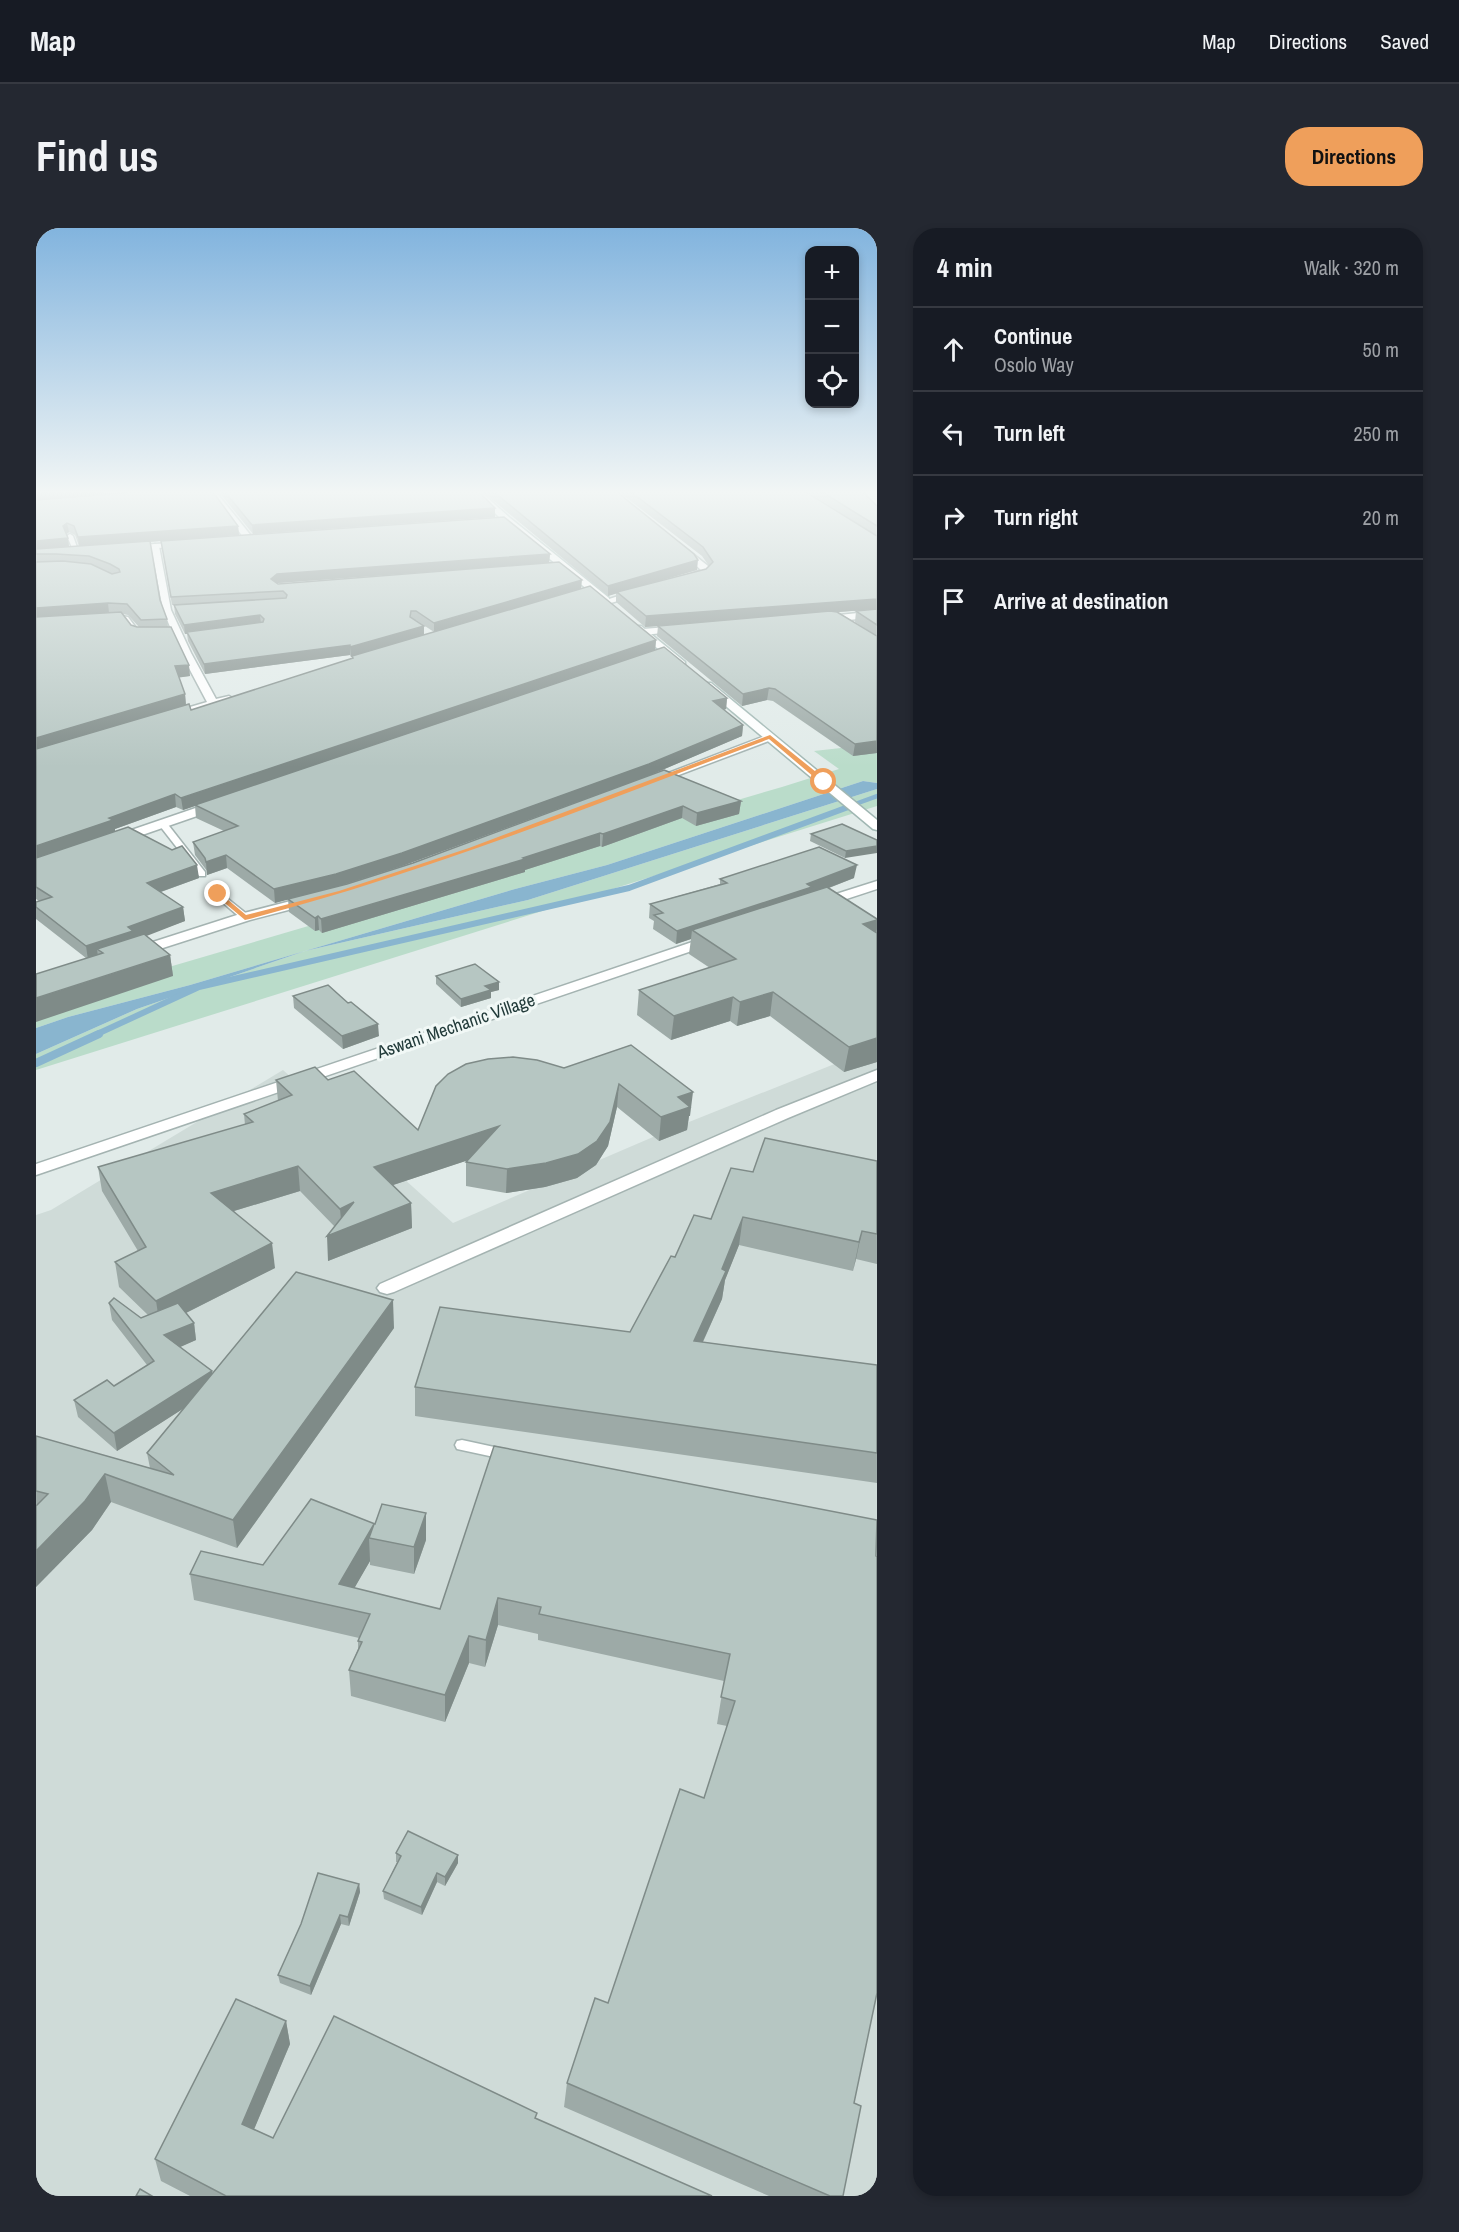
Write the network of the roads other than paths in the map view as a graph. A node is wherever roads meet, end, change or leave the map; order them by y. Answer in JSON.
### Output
{"nodes":[{"id":1,"x":164,"y":584,"type":"edge"},
{"id":2,"x":579,"y":584,"type":"edge"},
{"id":3,"x":649,"y":589,"type":"edge"},
{"id":4,"x":607,"y":601,"type":"junction"},
{"id":5,"x":616,"y":609,"type":"edge"},
{"id":6,"x":877,"y":614,"type":"edge"},
{"id":7,"x":99,"y":618,"type":"edge"},
{"id":8,"x":634,"y":624,"type":"edge"},
{"id":9,"x":848,"y":624,"type":"edge"},
{"id":10,"x":688,"y":628,"type":"edge"},
{"id":11,"x":643,"y":632,"type":"junction"},
{"id":12,"x":152,"y":635,"type":"edge"},
{"id":13,"x":693,"y":674,"type":"edge"},
{"id":14,"x":702,"y":681,"type":"edge"},
{"id":15,"x":235,"y":697,"type":"edge"},
{"id":16,"x":213,"y":703,"type":"junction"},
{"id":17,"x":158,"y":720,"type":"edge"},
{"id":18,"x":770,"y":737,"type":"junction"},
{"id":19,"x":640,"y":786,"type":"edge"},
{"id":20,"x":227,"y":801,"type":"edge"},
{"id":21,"x":163,"y":824,"type":"junction"},
{"id":22,"x":877,"y":826,"type":"edge"},
{"id":23,"x":99,"y":845,"type":"edge"},
{"id":24,"x":202,"y":874,"type":"dead end"},
{"id":25,"x":877,"y":885,"type":"edge"},
{"id":26,"x":218,"y":894,"type":"dead end"},
{"id":27,"x":320,"y":898,"type":"edge"},
{"id":28,"x":800,"y":910,"type":"edge"},
{"id":29,"x":245,"y":917,"type":"junction"},
{"id":30,"x":723,"y":936,"type":"edge"},
{"id":31,"x":124,"y":956,"type":"edge"},
{"id":32,"x":877,"y":1075,"type":"edge"},
{"id":33,"x":36,"y":1170,"type":"edge"},
{"id":34,"x":387,"y":1288,"type":"dead end"},
{"id":35,"x":462,"y":1444,"type":"dead end"},
{"id":36,"x":520,"y":1458,"type":"edge"}],
"edges":[{"from":1,"to":16,"type":"street"},
{"from":2,"to":4,"type":"street"},
{"from":3,"to":4,"type":"street"},
{"from":4,"to":5,"type":"street"},
{"from":6,"to":9,"type":"street"},
{"from":7,"to":12,"type":"lane"},
{"from":8,"to":11,"type":"street"},
{"from":10,"to":11,"type":"street"},
{"from":11,"to":13,"type":"street"},
{"from":14,"to":18,"type":"street"},
{"from":15,"to":16,"type":"street"},
{"from":16,"to":17,"type":"street"},
{"from":18,"to":19,"type":"street"},
{"from":18,"to":22,"type":"street"},
{"from":20,"to":21,"type":"street"},
{"from":21,"to":23,"type":"street"},
{"from":21,"to":24,"type":"lane"},
{"from":25,"to":28,"type":"street"},
{"from":26,"to":29,"type":"lane"},
{"from":27,"to":29,"type":"street"},
{"from":29,"to":31,"type":"street"},
{"from":30,"to":33,"type":"street","name":"Aswani Mechanic Village"},
{"from":32,"to":34,"type":"street"},
{"from":35,"to":36,"type":"lane"}]}
